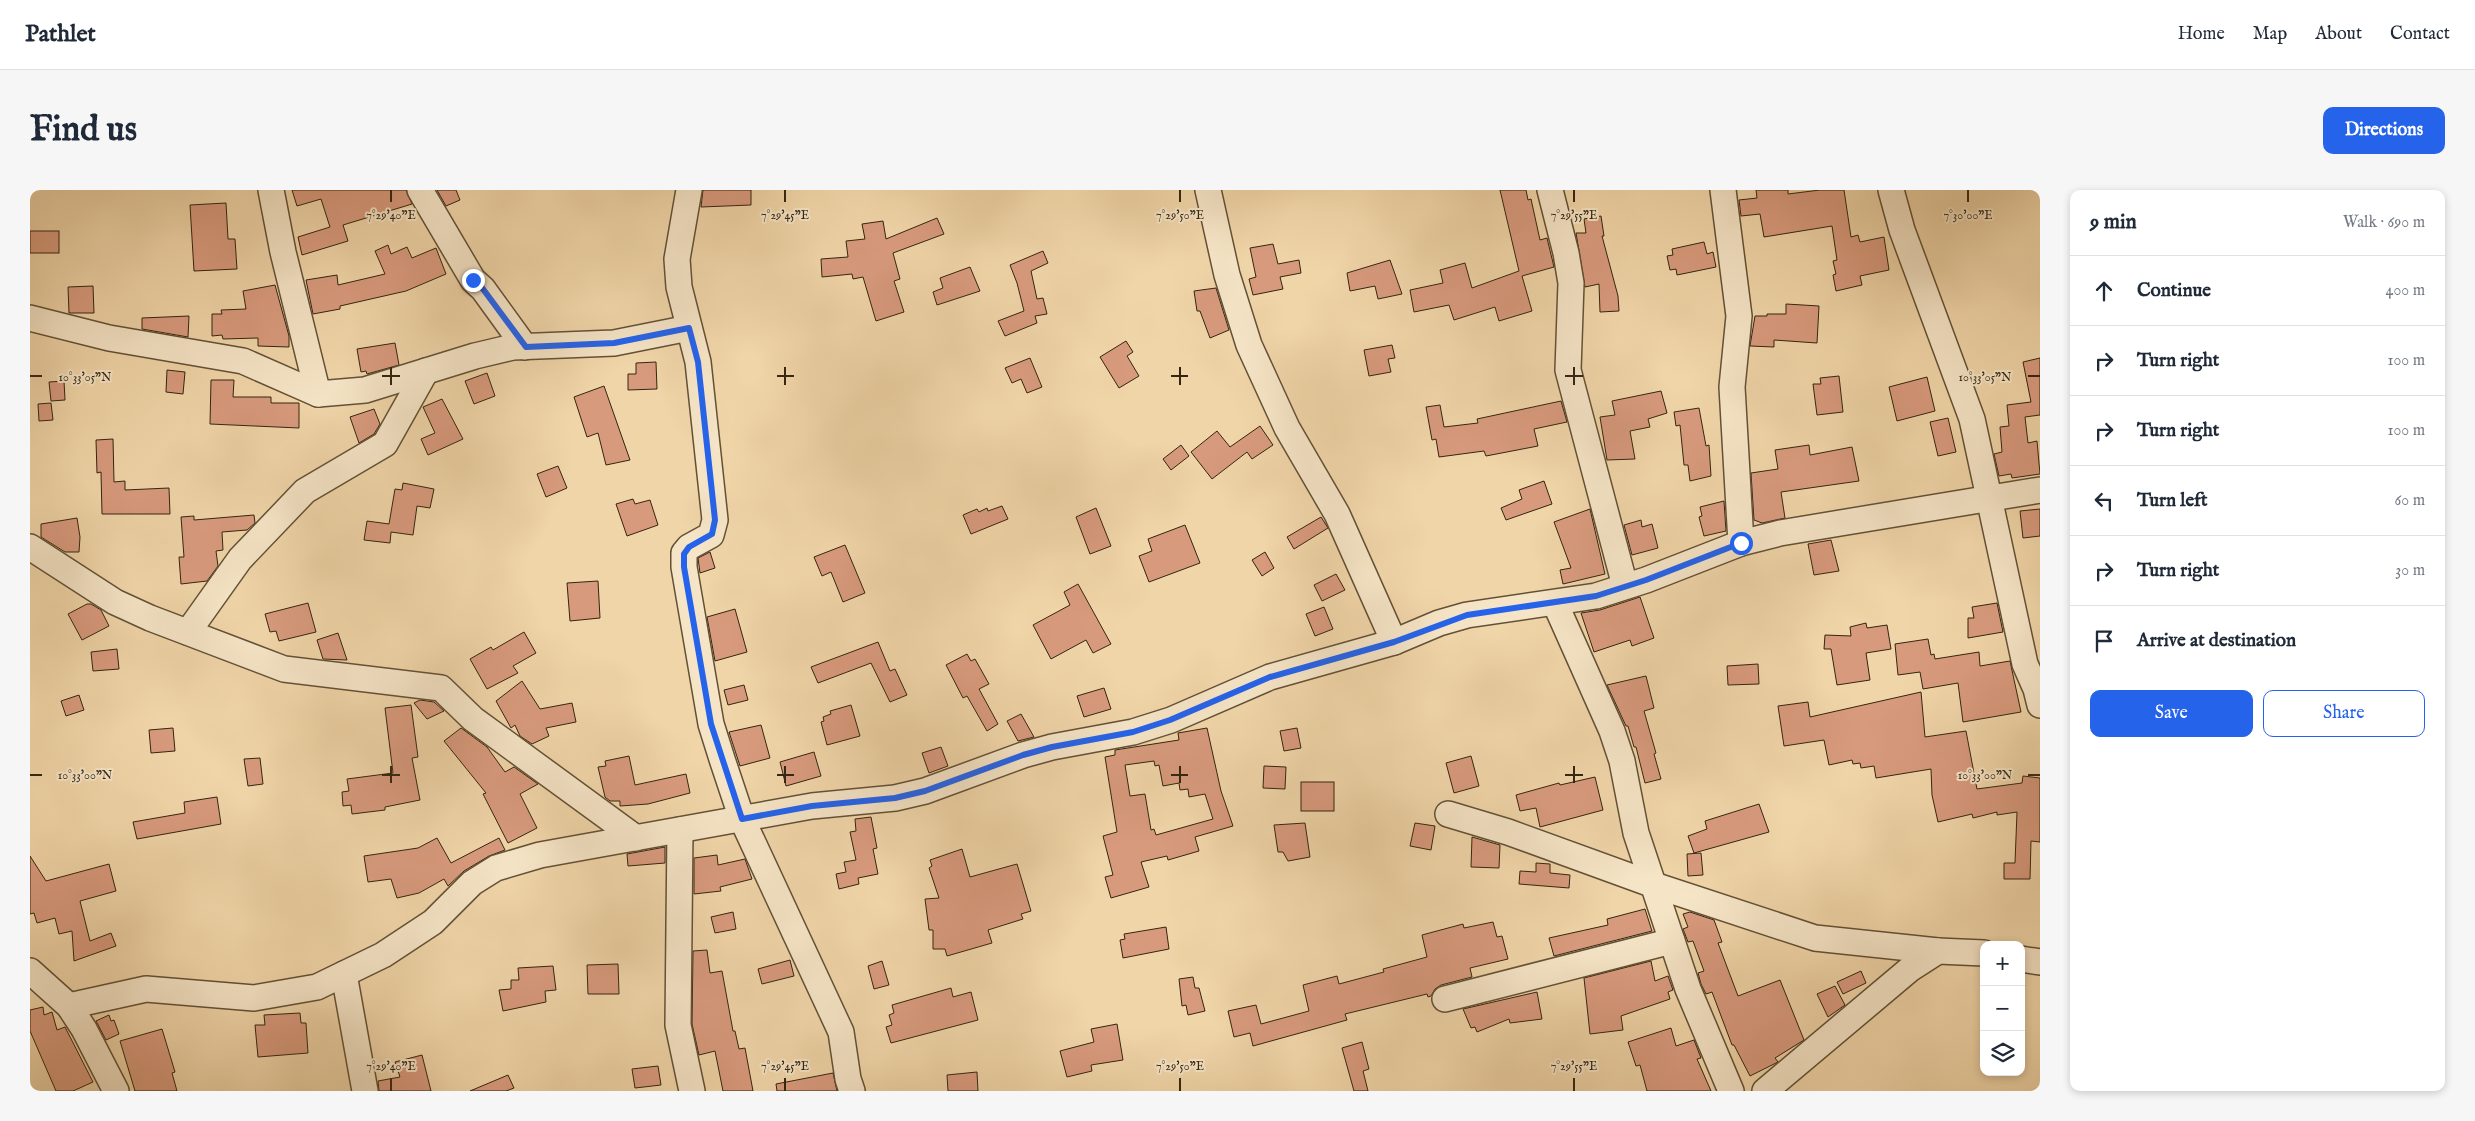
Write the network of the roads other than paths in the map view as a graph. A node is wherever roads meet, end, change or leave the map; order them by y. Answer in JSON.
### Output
{"nodes":[{"id":1,"x":271,"y":190,"type":"edge"},
{"id":2,"x":420,"y":190,"type":"edge"},
{"id":3,"x":689,"y":190,"type":"edge"},
{"id":4,"x":1208,"y":190,"type":"edge"},
{"id":5,"x":1550,"y":190,"type":"edge"},
{"id":6,"x":1722,"y":190,"type":"edge"},
{"id":7,"x":1891,"y":190,"type":"edge"},
{"id":8,"x":30,"y":318,"type":"edge"},
{"id":9,"x":689,"y":328,"type":"junction"},
{"id":10,"x":526,"y":347,"type":"junction"},
{"id":11,"x":426,"y":371,"type":"junction"},
{"id":12,"x":318,"y":394,"type":"junction"},
{"id":13,"x":2040,"y":490,"type":"edge"},
{"id":14,"x":1991,"y":497,"type":"junction"},
{"id":15,"x":1741,"y":543,"type":"junction"},
{"id":16,"x":30,"y":547,"type":"edge"},
{"id":17,"x":1624,"y":586,"type":"junction"},
{"id":18,"x":1555,"y":603,"type":"junction"},
{"id":19,"x":188,"y":632,"type":"junction"},
{"id":20,"x":1394,"y":642,"type":"junction"},
{"id":21,"x":2039,"y":694,"type":"edge"},
{"id":22,"x":1448,"y":814,"type":"dead end"},
{"id":23,"x":742,"y":819,"type":"junction"},
{"id":24,"x":680,"y":830,"type":"junction"},
{"id":25,"x":636,"y":838,"type":"junction"},
{"id":26,"x":1654,"y":885,"type":"junction"},
{"id":27,"x":1672,"y":941,"type":"junction"},
{"id":28,"x":1938,"y":952,"type":"junction"},
{"id":29,"x":1980,"y":952,"type":"edge"},
{"id":30,"x":2025,"y":960,"type":"edge"},
{"id":31,"x":2040,"y":962,"type":"edge"},
{"id":32,"x":30,"y":971,"type":"edge"},
{"id":33,"x":344,"y":974,"type":"junction"},
{"id":34,"x":1445,"y":999,"type":"dead end"},
{"id":35,"x":69,"y":1006,"type":"junction"},
{"id":36,"x":116,"y":1091,"type":"edge"},
{"id":37,"x":365,"y":1091,"type":"edge"},
{"id":38,"x":692,"y":1091,"type":"edge"},
{"id":39,"x":852,"y":1091,"type":"edge"},
{"id":40,"x":1731,"y":1091,"type":"edge"},
{"id":41,"x":1766,"y":1091,"type":"edge"}],
"edges":[{"from":1,"to":12,"type":"street"},
{"from":2,"to":10,"type":"street"},
{"from":3,"to":9,"type":"street"},
{"from":4,"to":20,"type":"street"},
{"from":5,"to":17,"type":"street"},
{"from":6,"to":15,"type":"street"},
{"from":7,"to":14,"type":"street"},
{"from":8,"to":12,"type":"street"},
{"from":9,"to":10,"type":"street"},
{"from":9,"to":23,"type":"street"},
{"from":10,"to":11,"type":"street"},
{"from":11,"to":12,"type":"street"},
{"from":11,"to":19,"type":"street"},
{"from":13,"to":14,"type":"street"},
{"from":14,"to":15,"type":"street"},
{"from":14,"to":21,"type":"street"},
{"from":15,"to":17,"type":"street"},
{"from":16,"to":19,"type":"street"},
{"from":17,"to":18,"type":"street"},
{"from":18,"to":20,"type":"street"},
{"from":18,"to":26,"type":"street"},
{"from":19,"to":25,"type":"street"},
{"from":20,"to":23,"type":"street"},
{"from":22,"to":26,"type":"street"},
{"from":23,"to":24,"type":"street"},
{"from":23,"to":39,"type":"street"},
{"from":24,"to":25,"type":"street"},
{"from":24,"to":38,"type":"street"},
{"from":25,"to":33,"type":"street"},
{"from":26,"to":27,"type":"street"},
{"from":26,"to":28,"type":"street"},
{"from":27,"to":34,"type":"street"},
{"from":27,"to":40,"type":"street"},
{"from":28,"to":29,"type":"street"},
{"from":28,"to":41,"type":"street"},
{"from":30,"to":31,"type":"street"},
{"from":32,"to":35,"type":"street"},
{"from":33,"to":35,"type":"street"},
{"from":33,"to":37,"type":"street"},
{"from":35,"to":36,"type":"street"}]}
